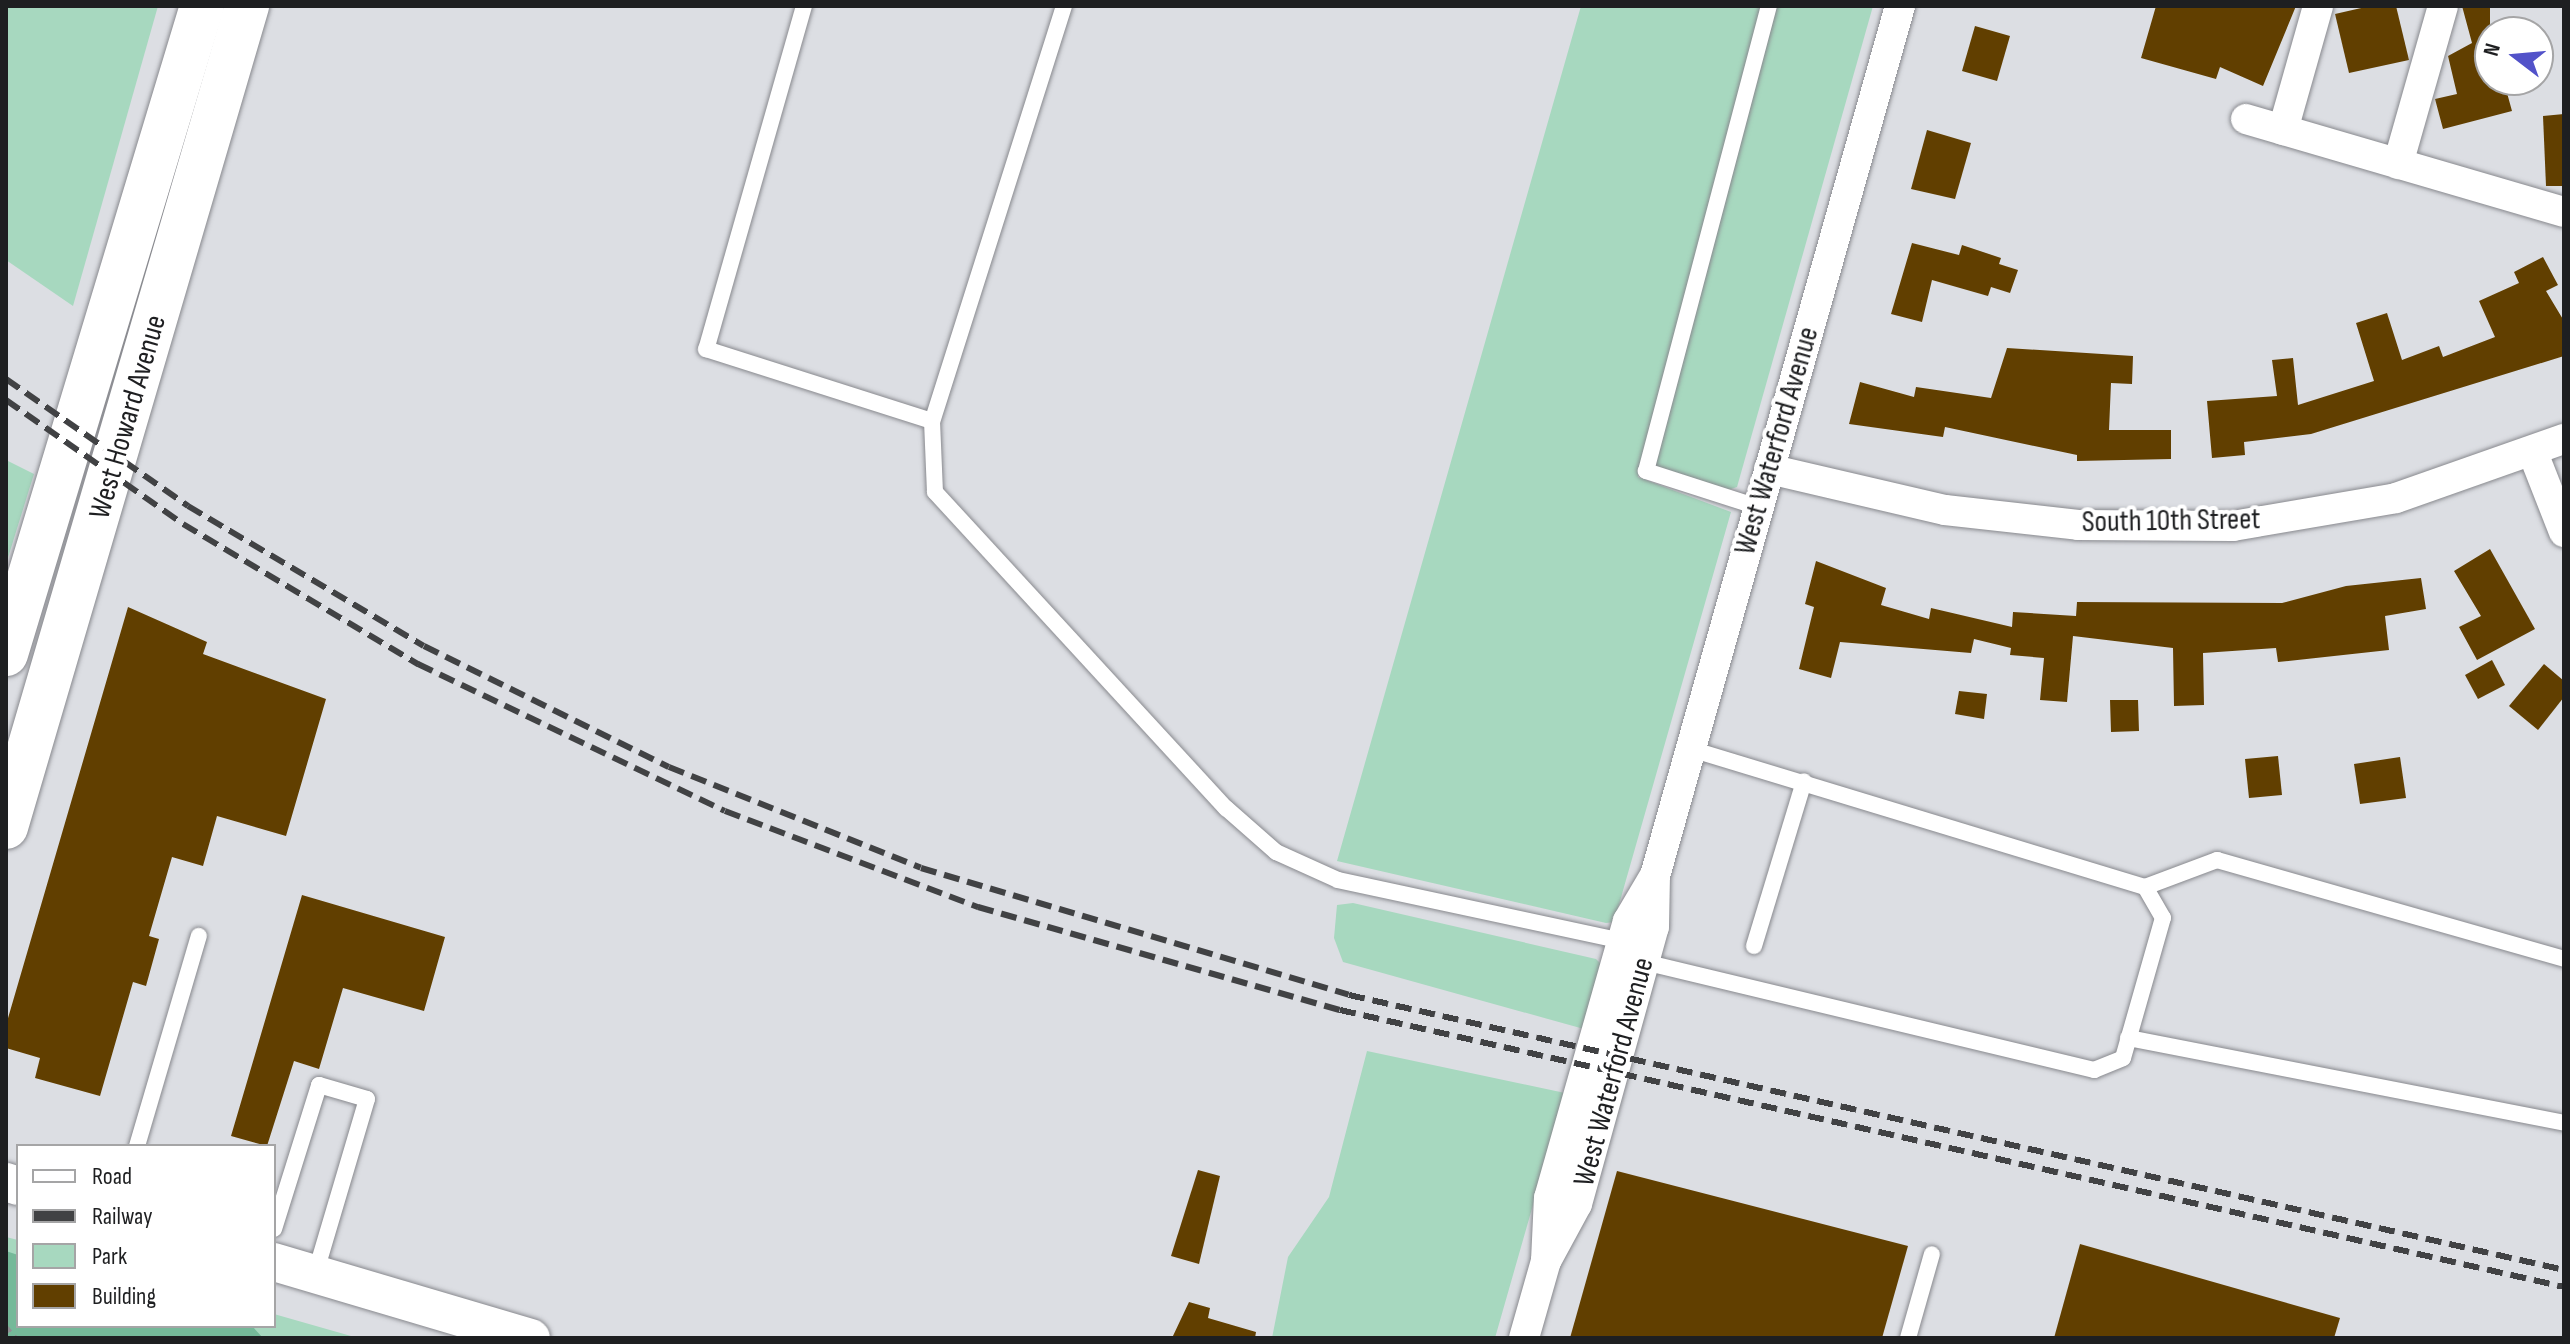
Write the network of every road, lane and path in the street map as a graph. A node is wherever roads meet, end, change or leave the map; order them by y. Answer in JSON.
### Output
{"nodes":[{"id":1,"x":202,"y":6,"type":"edge"},
{"id":2,"x":247,"y":6,"type":"edge"},
{"id":3,"x":804,"y":6,"type":"edge"},
{"id":4,"x":1064,"y":6,"type":"edge"},
{"id":5,"x":1769,"y":6,"type":"edge"},
{"id":6,"x":1900,"y":6,"type":"edge"},
{"id":7,"x":2318,"y":6,"type":"edge"},
{"id":8,"x":2443,"y":6,"type":"edge"},
{"id":9,"x":2246,"y":119,"type":"dead end"},
{"id":10,"x":2283,"y":130,"type":"junction"},
{"id":11,"x":2398,"y":164,"type":"junction"},
{"id":12,"x":2564,"y":212,"type":"edge"},
{"id":13,"x":932,"y":421,"type":"junction"},
{"id":14,"x":2564,"y":439,"type":"edge"},
{"id":15,"x":2533,"y":453,"type":"junction"},
{"id":16,"x":1769,"y":469,"type":"junction"},
{"id":17,"x":1758,"y":507,"type":"junction"},
{"id":18,"x":2564,"y":532,"type":"edge"},
{"id":19,"x":6,"y":654,"type":"edge"},
{"id":20,"x":1690,"y":749,"type":"junction"},
{"id":21,"x":1804,"y":781,"type":"junction"},
{"id":22,"x":6,"y":827,"type":"edge"},
{"id":23,"x":2145,"y":887,"type":"junction"},
{"id":24,"x":199,"y":936,"type":"dead end"},
{"id":25,"x":1754,"y":946,"type":"dead end"},
{"id":26,"x":1638,"y":950,"type":"junction"},
{"id":27,"x":2564,"y":959,"type":"edge"},
{"id":28,"x":2128,"y":1038,"type":"junction"},
{"id":29,"x":2564,"y":1123,"type":"edge"},
{"id":30,"x":138,"y":1144,"type":"edge"},
{"id":31,"x":276,"y":1223,"type":"edge"},
{"id":32,"x":1932,"y":1254,"type":"dead end"},
{"id":33,"x":276,"y":1263,"type":"edge"},
{"id":34,"x":315,"y":1274,"type":"junction"},
{"id":35,"x":6,"y":1327,"type":"edge"},
{"id":36,"x":16,"y":1338,"type":"edge"},
{"id":37,"x":531,"y":1338,"type":"edge"},
{"id":38,"x":1524,"y":1338,"type":"edge"},
{"id":39,"x":1908,"y":1338,"type":"edge"}],
"edges":[{"from":1,"to":19,"type":"main road","name":"West Howard Avenue"},
{"from":2,"to":22,"type":"main road","name":"West Howard Avenue"},
{"from":3,"to":13,"type":"lane"},
{"from":4,"to":13,"type":"lane"},
{"from":5,"to":17,"type":"lane"},
{"from":6,"to":16,"type":"street","name":"West Waterford Avenue"},
{"from":7,"to":10,"type":"street"},
{"from":8,"to":11,"type":"street"},
{"from":9,"to":10,"type":"street"},
{"from":10,"to":11,"type":"street"},
{"from":11,"to":12,"type":"street"},
{"from":13,"to":26,"type":"lane"},
{"from":14,"to":15,"type":"street","name":"South 10th Street"},
{"from":15,"to":16,"type":"street","name":"South 10th Street"},
{"from":15,"to":18,"type":"street"},
{"from":16,"to":17,"type":"street","name":"West Waterford Avenue"},
{"from":17,"to":20,"type":"street","name":"West Waterford Avenue"},
{"from":20,"to":21,"type":"lane"},
{"from":20,"to":26,"type":"street","name":"West Waterford Avenue"},
{"from":21,"to":23,"type":"lane"},
{"from":21,"to":25,"type":"lane"},
{"from":23,"to":27,"type":"lane"},
{"from":23,"to":28,"type":"lane"},
{"from":24,"to":30,"type":"lane"},
{"from":26,"to":28,"type":"lane"},
{"from":26,"to":38,"type":"street","name":"West Waterford Avenue"},
{"from":28,"to":29,"type":"lane"},
{"from":31,"to":34,"type":"lane"},
{"from":32,"to":39,"type":"lane"},
{"from":33,"to":34,"type":"street"},
{"from":34,"to":37,"type":"street"},
{"from":35,"to":36,"type":"path"}]}
